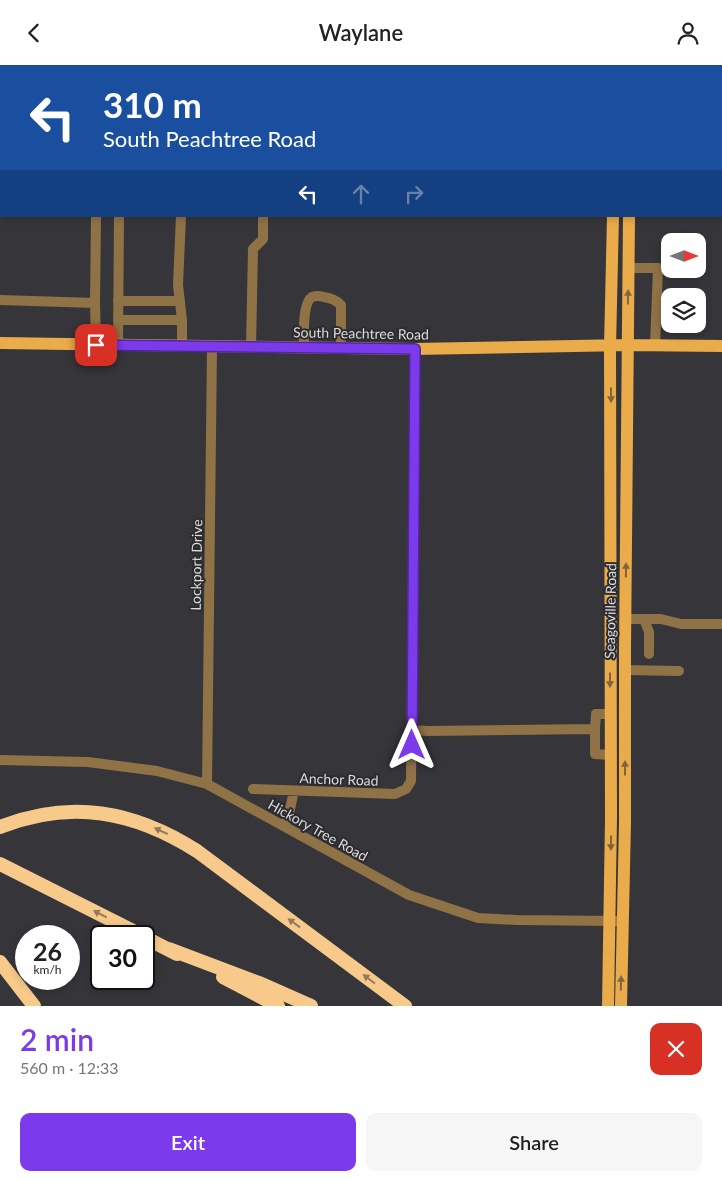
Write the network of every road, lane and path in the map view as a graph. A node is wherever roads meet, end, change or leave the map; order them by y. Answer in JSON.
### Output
{"nodes":[{"id":1,"x":96,"y":217,"type":"edge"},
{"id":2,"x":119,"y":217,"type":"edge"},
{"id":3,"x":181,"y":217,"type":"edge"},
{"id":4,"x":263,"y":217,"type":"edge"},
{"id":5,"x":612,"y":217,"type":"edge"},
{"id":6,"x":629,"y":217,"type":"edge"},
{"id":7,"x":628,"y":268,"type":"junction"},
{"id":8,"x":0,"y":300,"type":"edge"},
{"id":9,"x":118,"y":301,"type":"junction"},
{"id":10,"x":180,"y":301,"type":"junction"},
{"id":11,"x":95,"y":303,"type":"junction"},
{"id":12,"x":182,"y":319,"type":"junction"},
{"id":13,"x":118,"y":320,"type":"junction"},
{"id":14,"x":0,"y":343,"type":"edge"},
{"id":15,"x":96,"y":345,"type":"junction"},
{"id":16,"x":118,"y":345,"type":"junction"},
{"id":17,"x":627,"y":345,"type":"junction"},
{"id":18,"x":722,"y":345,"type":"edge"},
{"id":19,"x":182,"y":346,"type":"junction"},
{"id":20,"x":655,"y":346,"type":"junction"},
{"id":21,"x":212,"y":347,"type":"junction"},
{"id":22,"x":251,"y":347,"type":"junction"},
{"id":23,"x":610,"y":347,"type":"junction"},
{"id":24,"x":304,"y":348,"type":"junction"},
{"id":25,"x":341,"y":348,"type":"junction"},
{"id":26,"x":415,"y":349,"type":"junction"},
{"id":27,"x":627,"y":511,"type":"junction"},
{"id":28,"x":612,"y":512,"type":"junction"},
{"id":29,"x":611,"y":594,"type":"junction"},
{"id":30,"x":625,"y":594,"type":"junction"},
{"id":31,"x":625,"y":619,"type":"junction"},
{"id":32,"x":644,"y":619,"type":"junction"},
{"id":33,"x":722,"y":624,"type":"edge"},
{"id":34,"x":649,"y":654,"type":"dead end"},
{"id":35,"x":625,"y":670,"type":"junction"},
{"id":36,"x":679,"y":671,"type":"dead end"},
{"id":37,"x":611,"y":714,"type":"junction"},
{"id":38,"x":595,"y":729,"type":"junction"},
{"id":39,"x":412,"y":730,"type":"junction"},
{"id":40,"x":611,"y":755,"type":"junction"},
{"id":41,"x":0,"y":760,"type":"edge"},
{"id":42,"x":207,"y":783,"type":"junction"},
{"id":43,"x":253,"y":789,"type":"dead end"},
{"id":44,"x":294,"y":791,"type":"junction"},
{"id":45,"x":611,"y":802,"type":"junction"},
{"id":46,"x":625,"y":802,"type":"junction"},
{"id":47,"x":283,"y":826,"type":"junction"},
{"id":48,"x":0,"y":827,"type":"edge"},
{"id":49,"x":4,"y":867,"type":"edge"},
{"id":50,"x":616,"y":921,"type":"junction"},
{"id":51,"x":122,"y":925,"type":"edge"},
{"id":52,"x":155,"y":942,"type":"edge"},
{"id":53,"x":169,"y":949,"type":"junction"},
{"id":54,"x":0,"y":962,"type":"edge"},
{"id":55,"x":34,"y":1006,"type":"edge"},
{"id":56,"x":278,"y":1006,"type":"edge"},
{"id":57,"x":311,"y":1006,"type":"edge"},
{"id":58,"x":405,"y":1006,"type":"edge"},
{"id":59,"x":608,"y":1006,"type":"edge"},
{"id":60,"x":620,"y":1006,"type":"edge"}],
"edges":[{"from":1,"to":11,"type":"street"},
{"from":2,"to":9,"type":"street"},
{"from":3,"to":10,"type":"street"},
{"from":4,"to":22,"type":"street"},
{"from":5,"to":23,"type":"main road","name":"Seagoville Road"},
{"from":6,"to":7,"type":"main road","name":"Seagoville Road"},
{"from":17,"to":7,"type":"main road","name":"Seagoville Road","one_way":true},
{"from":7,"to":20,"type":"street"},
{"from":8,"to":11,"type":"street"},
{"from":9,"to":10,"type":"street"},
{"from":9,"to":13,"type":"street"},
{"from":10,"to":12,"type":"street"},
{"from":11,"to":15,"type":"street"},
{"from":12,"to":13,"type":"street"},
{"from":12,"to":19,"type":"street"},
{"from":13,"to":16,"type":"street"},
{"from":14,"to":15,"type":"main road","name":"South Peachtree Road"},
{"from":15,"to":16,"type":"main road","name":"South Peachtree Road"},
{"from":16,"to":19,"type":"main road","name":"South Peachtree Road"},
{"from":17,"to":20,"type":"main road","name":"South Peachtree Road"},
{"from":17,"to":23,"type":"main road","name":"South Peachtree Road"},
{"from":17,"to":27,"type":"main road","name":"Seagoville Road"},
{"from":18,"to":20,"type":"main road","name":"South Peachtree Road"},
{"from":19,"to":21,"type":"main road","name":"South Peachtree Road"},
{"from":21,"to":22,"type":"main road","name":"South Peachtree Road"},
{"from":21,"to":42,"type":"street","name":"Lockport Drive"},
{"from":22,"to":24,"type":"main road","name":"South Peachtree Road"},
{"from":23,"to":26,"type":"main road","name":"South Peachtree Road"},
{"from":23,"to":28,"type":"main road","name":"Seagoville Road","one_way":true},
{"from":24,"to":25,"type":"main road","name":"South Peachtree Road"},
{"from":24,"to":25,"type":"street"},
{"from":25,"to":26,"type":"main road","name":"South Peachtree Road"},
{"from":26,"to":39,"type":"street"},
{"from":27,"to":28,"type":"main road"},
{"from":30,"to":27,"type":"main road","name":"Seagoville Road","one_way":true},
{"from":28,"to":29,"type":"main road","name":"Seagoville Road"},
{"from":29,"to":30,"type":"main road"},
{"from":29,"to":37,"type":"main road","name":"Seagoville Road","one_way":true},
{"from":30,"to":31,"type":"main road","name":"Seagoville Road"},
{"from":31,"to":32,"type":"street"},
{"from":31,"to":35,"type":"main road","name":"Seagoville Road"},
{"from":32,"to":33,"type":"street"},
{"from":32,"to":34,"type":"street"},
{"from":35,"to":36,"type":"street"},
{"from":46,"to":35,"type":"main road","name":"Seagoville Road","one_way":true},
{"from":37,"to":38,"type":"street"},
{"from":37,"to":40,"type":"main road","name":"Seagoville Road"},
{"from":38,"to":39,"type":"street"},
{"from":38,"to":40,"type":"street"},
{"from":39,"to":44,"type":"street","name":"Anchor Road"},
{"from":40,"to":45,"type":"main road","name":"Seagoville Road"},
{"from":41,"to":42,"type":"street","name":"Hickory Tree Road"},
{"from":42,"to":47,"type":"street","name":"Hickory Tree Road"},
{"from":43,"to":44,"type":"street","name":"Anchor Road"},
{"from":44,"to":47,"type":"street"},
{"from":45,"to":46,"type":"main road"},
{"from":45,"to":50,"type":"main road","name":"Seagoville Road","one_way":true},
{"from":46,"to":50,"type":"main road","name":"Seagoville Road"},
{"from":47,"to":50,"type":"street","name":"Hickory Tree Road"},
{"from":58,"to":48,"type":"highway","one_way":true},
{"from":51,"to":49,"type":"highway","one_way":true},
{"from":50,"to":59,"type":"main road","name":"Seagoville Road"},
{"from":60,"to":50,"type":"main road","name":"Seagoville Road","one_way":true},
{"from":52,"to":53,"type":"highway"},
{"from":53,"to":56,"type":"highway"},
{"from":53,"to":57,"type":"highway"},
{"from":54,"to":55,"type":"highway"}]}
